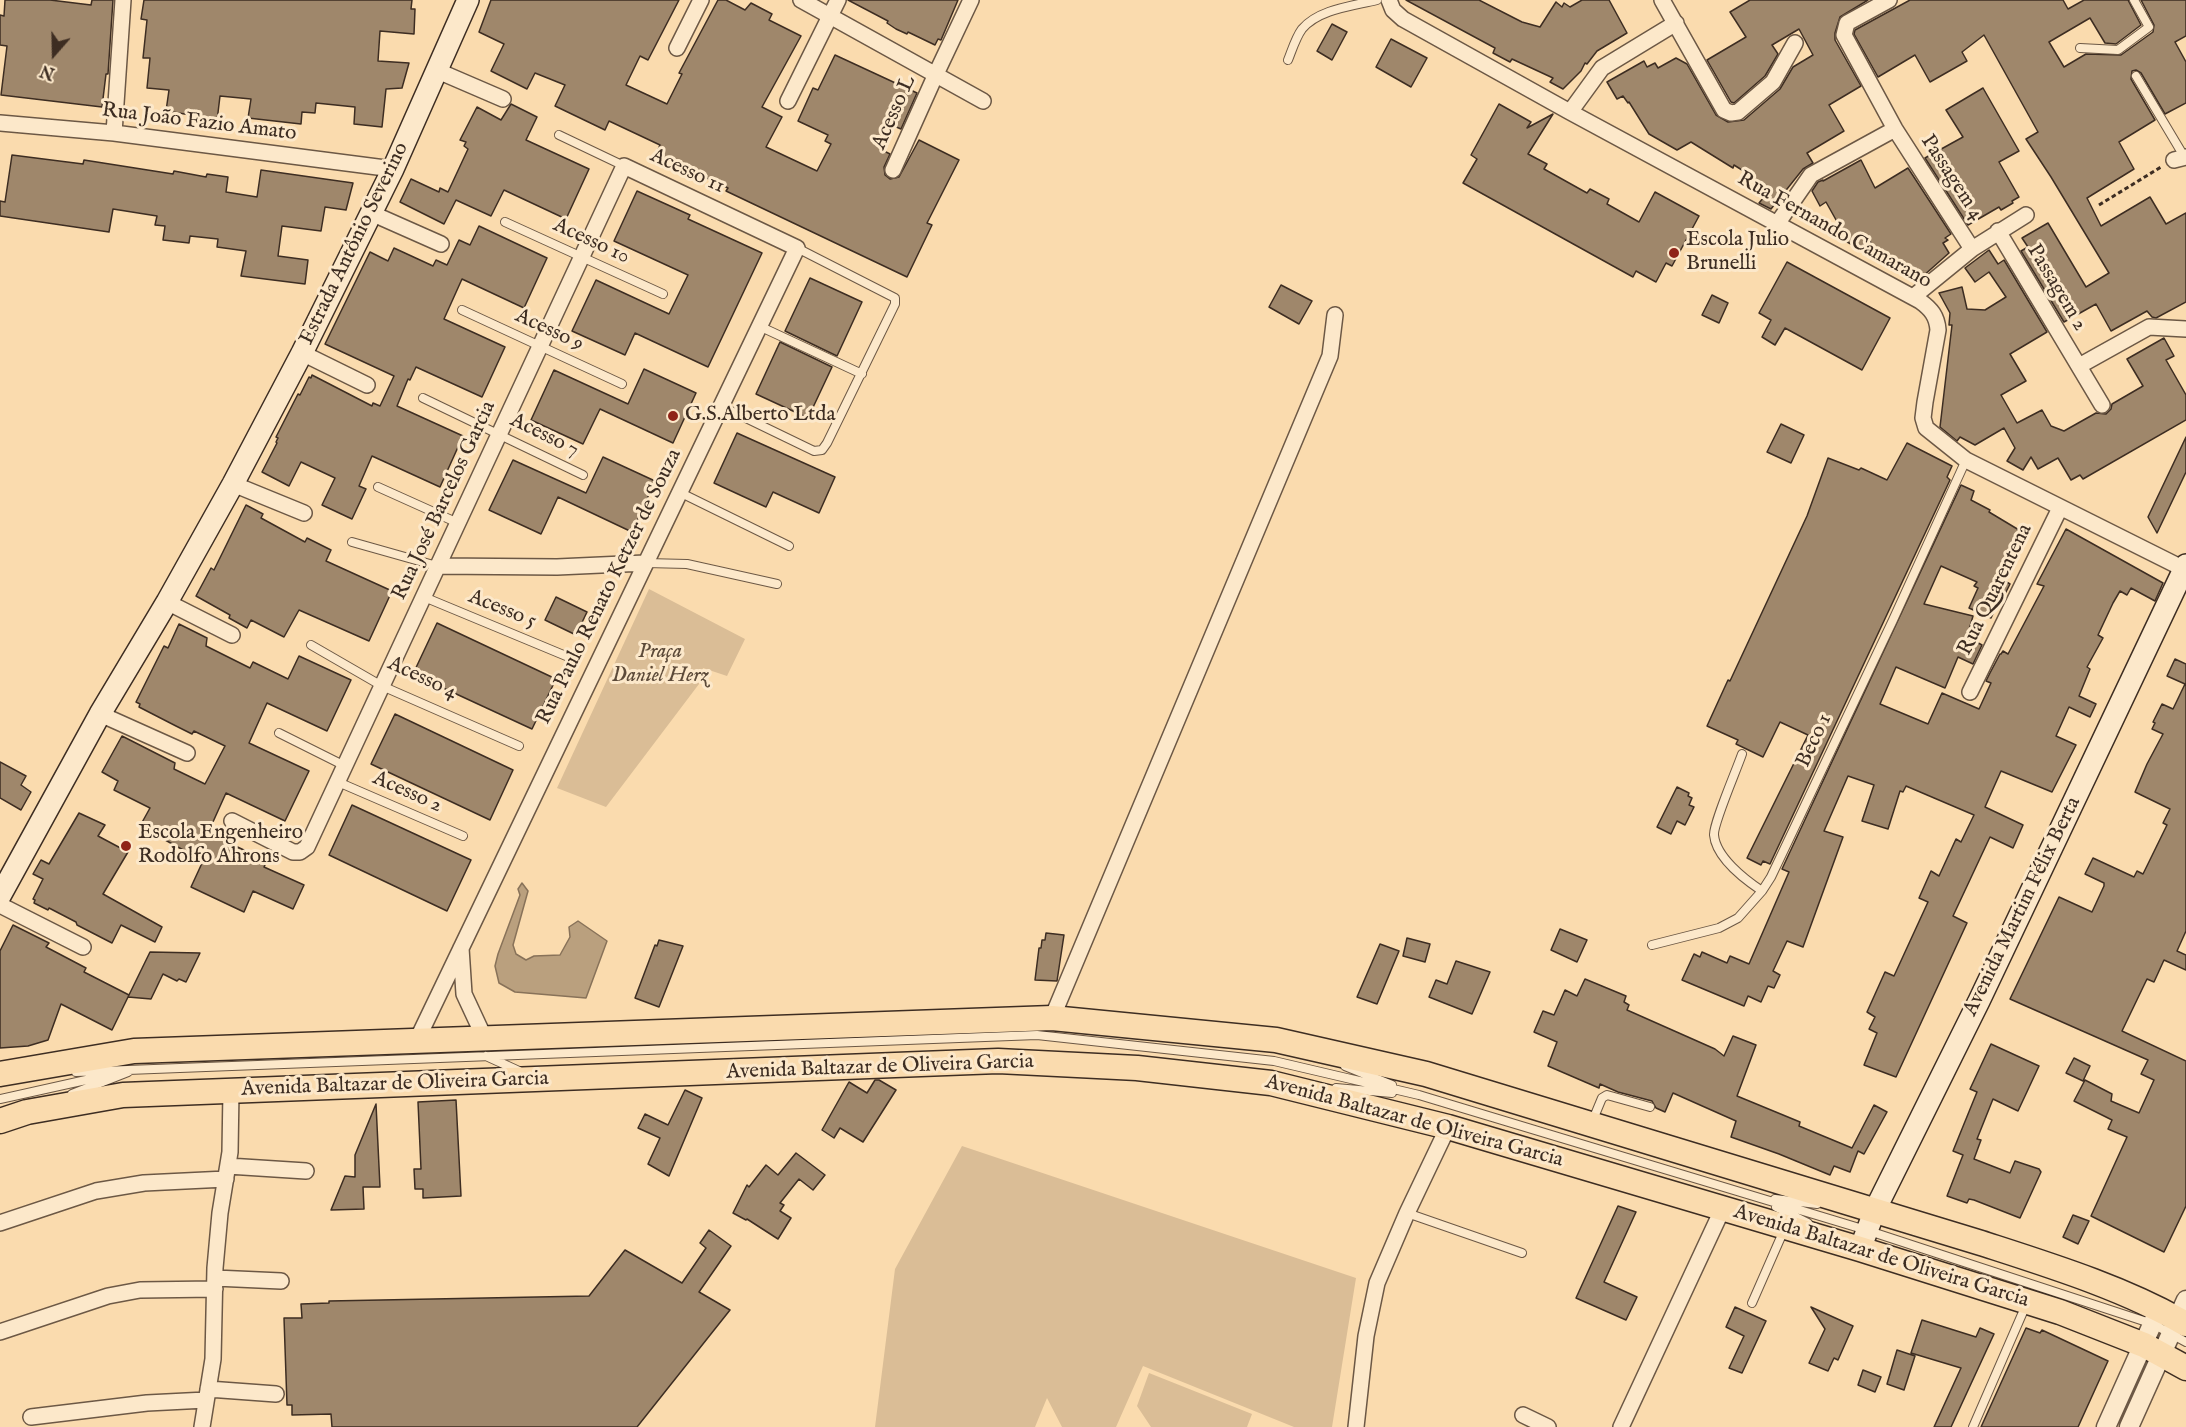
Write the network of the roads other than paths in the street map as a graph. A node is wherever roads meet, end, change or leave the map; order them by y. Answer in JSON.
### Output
{"nodes":[{"id":1,"x":123,"y":0,"type":"edge"},
{"id":2,"x":468,"y":0,"type":"edge"},
{"id":3,"x":701,"y":0,"type":"edge"},
{"id":4,"x":801,"y":0,"type":"edge"},
{"id":5,"x":838,"y":0,"type":"edge"},
{"id":6,"x":971,"y":0,"type":"edge"},
{"id":7,"x":1377,"y":0,"type":"edge"},
{"id":8,"x":1389,"y":0,"type":"edge"},
{"id":9,"x":1662,"y":0,"type":"edge"},
{"id":10,"x":1888,"y":0,"type":"edge"},
{"id":11,"x":2134,"y":0,"type":"edge"},
{"id":12,"x":830,"y":15,"type":"junction"},
{"id":13,"x":1676,"y":23,"type":"junction"},
{"id":14,"x":1795,"y":43,"type":"dead end"},
{"id":15,"x":677,"y":48,"type":"dead end"},
{"id":16,"x":2080,"y":48,"type":"dead end"},
{"id":17,"x":1288,"y":60,"type":"dead end"},
{"id":18,"x":438,"y":70,"type":"junction"},
{"id":19,"x":936,"y":74,"type":"junction"},
{"id":20,"x":2136,"y":76,"type":"dead end"},
{"id":21,"x":503,"y":99,"type":"dead end"},
{"id":22,"x":788,"y":101,"type":"dead end"},
{"id":23,"x":983,"y":101,"type":"dead end"},
{"id":24,"x":1570,"y":111,"type":"junction"},
{"id":25,"x":0,"y":123,"type":"edge"},
{"id":26,"x":1894,"y":129,"type":"junction"},
{"id":27,"x":114,"y":133,"type":"junction"},
{"id":28,"x":559,"y":135,"type":"dead end"},
{"id":29,"x":2183,"y":158,"type":"edge"},
{"id":30,"x":624,"y":166,"type":"junction"},
{"id":31,"x":393,"y":169,"type":"junction"},
{"id":32,"x":893,"y":170,"type":"dead end"},
{"id":33,"x":371,"y":213,"type":"junction"},
{"id":34,"x":2026,"y":215,"type":"dead end"},
{"id":35,"x":505,"y":222,"type":"dead end"},
{"id":36,"x":1777,"y":224,"type":"junction"},
{"id":37,"x":1998,"y":231,"type":"junction"},
{"id":38,"x":441,"y":244,"type":"dead end"},
{"id":39,"x":797,"y":248,"type":"junction"},
{"id":40,"x":1972,"y":249,"type":"junction"},
{"id":41,"x":582,"y":257,"type":"junction"},
{"id":42,"x":663,"y":294,"type":"dead end"},
{"id":43,"x":1912,"y":297,"type":"junction"},
{"id":44,"x":462,"y":310,"type":"dead end"},
{"id":45,"x":1335,"y":315,"type":"dead end"},
{"id":46,"x":759,"y":326,"type":"junction"},
{"id":47,"x":2186,"y":329,"type":"edge"},
{"id":48,"x":540,"y":346,"type":"junction"},
{"id":49,"x":302,"y":353,"type":"junction"},
{"id":50,"x":2079,"y":366,"type":"junction"},
{"id":51,"x":862,"y":374,"type":"junction"},
{"id":52,"x":622,"y":384,"type":"dead end"},
{"id":53,"x":367,"y":385,"type":"dead end"},
{"id":54,"x":423,"y":398,"type":"dead end"},
{"id":55,"x":2102,"y":405,"type":"dead end"},
{"id":56,"x":721,"y":406,"type":"junction"},
{"id":57,"x":499,"y":434,"type":"junction"},
{"id":58,"x":1966,"y":460,"type":"junction"},
{"id":59,"x":583,"y":475,"type":"dead end"},
{"id":60,"x":233,"y":484,"type":"junction"},
{"id":61,"x":378,"y":487,"type":"dead end"},
{"id":62,"x":679,"y":492,"type":"junction"},
{"id":63,"x":2060,"y":508,"type":"junction"},
{"id":64,"x":304,"y":513,"type":"dead end"},
{"id":65,"x":458,"y":523,"type":"junction"},
{"id":66,"x":352,"y":542,"type":"dead end"},
{"id":67,"x":789,"y":546,"type":"dead end"},
{"id":68,"x":645,"y":563,"type":"junction"},
{"id":69,"x":436,"y":566,"type":"junction"},
{"id":70,"x":2185,"y":567,"type":"edge"},
{"id":71,"x":777,"y":584,"type":"dead end"},
{"id":72,"x":424,"y":597,"type":"junction"},
{"id":73,"x":167,"y":602,"type":"junction"},
{"id":74,"x":232,"y":635,"type":"dead end"},
{"id":75,"x":311,"y":645,"type":"dead end"},
{"id":76,"x":566,"y":656,"type":"dead end"},
{"id":77,"x":382,"y":686,"type":"junction"},
{"id":78,"x":1970,"y":692,"type":"dead end"},
{"id":79,"x":100,"y":714,"type":"junction"},
{"id":80,"x":279,"y":733,"type":"dead end"},
{"id":81,"x":519,"y":746,"type":"dead end"},
{"id":82,"x":187,"y":753,"type":"dead end"},
{"id":83,"x":1742,"y":754,"type":"dead end"},
{"id":84,"x":345,"y":766,"type":"junction"},
{"id":85,"x":338,"y":782,"type":"junction"},
{"id":86,"x":232,"y":821,"type":"dead end"},
{"id":87,"x":463,"y":837,"type":"dead end"},
{"id":88,"x":1762,"y":891,"type":"junction"},
{"id":89,"x":0,"y":896,"type":"edge"},
{"id":90,"x":0,"y":905,"type":"edge"},
{"id":91,"x":461,"y":945,"type":"junction"},
{"id":92,"x":1652,"y":945,"type":"dead end"},
{"id":93,"x":83,"y":947,"type":"dead end"},
{"id":94,"x":1052,"y":1018,"type":"junction"},
{"id":95,"x":417,"y":1040,"type":"junction"},
{"id":96,"x":1276,"y":1040,"type":"junction"},
{"id":97,"x":485,"y":1046,"type":"junction"},
{"id":98,"x":135,"y":1069,"type":"junction"},
{"id":99,"x":56,"y":1073,"type":"dead end"},
{"id":100,"x":67,"y":1073,"type":"dead end"},
{"id":101,"x":0,"y":1075,"type":"edge"},
{"id":102,"x":537,"y":1080,"type":"junction"},
{"id":103,"x":1271,"y":1083,"type":"junction"},
{"id":104,"x":231,"y":1091,"type":"junction"},
{"id":105,"x":1419,"y":1095,"type":"junction"},
{"id":106,"x":0,"y":1099,"type":"edge"},
{"id":107,"x":1650,"y":1107,"type":"dead end"},
{"id":108,"x":27,"y":1112,"type":"junction"},
{"id":109,"x":0,"y":1121,"type":"edge"},
{"id":110,"x":1591,"y":1125,"type":"junction"},
{"id":111,"x":1448,"y":1127,"type":"junction"},
{"id":112,"x":306,"y":1171,"type":"dead end"},
{"id":113,"x":227,"y":1173,"type":"junction"},
{"id":114,"x":1756,"y":1197,"type":"junction"},
{"id":115,"x":1723,"y":1208,"type":"junction"},
{"id":116,"x":1407,"y":1213,"type":"junction"},
{"id":117,"x":0,"y":1223,"type":"edge"},
{"id":118,"x":1785,"y":1227,"type":"junction"},
{"id":119,"x":1867,"y":1230,"type":"junction"},
{"id":120,"x":1522,"y":1253,"type":"dead end"},
{"id":121,"x":281,"y":1281,"type":"dead end"},
{"id":122,"x":215,"y":1283,"type":"junction"},
{"id":123,"x":2028,"y":1302,"type":"junction"},
{"id":124,"x":1752,"y":1303,"type":"dead end"},
{"id":125,"x":2169,"y":1328,"type":"edge"},
{"id":126,"x":0,"y":1332,"type":"edge"},
{"id":127,"x":2186,"y":1368,"type":"edge"},
{"id":128,"x":276,"y":1394,"type":"dead end"},
{"id":129,"x":207,"y":1395,"type":"junction"},
{"id":130,"x":1523,"y":1415,"type":"dead end"},
{"id":131,"x":32,"y":1417,"type":"dead end"},
{"id":132,"x":202,"y":1427,"type":"edge"},
{"id":133,"x":1356,"y":1427,"type":"edge"},
{"id":134,"x":1548,"y":1427,"type":"edge"},
{"id":135,"x":1621,"y":1427,"type":"edge"},
{"id":136,"x":1973,"y":1427,"type":"edge"},
{"id":137,"x":2106,"y":1427,"type":"edge"},
{"id":138,"x":2129,"y":1427,"type":"edge"}],
"edges":[{"from":1,"to":27,"type":"street"},
{"from":2,"to":18,"type":"main road","name":"Estrada Antônio Severino"},
{"from":3,"to":15,"type":"street"},
{"from":4,"to":12,"type":"street"},
{"from":5,"to":12,"type":"street"},
{"from":6,"to":19,"type":"street","name":"Acesso L"},
{"from":7,"to":17,"type":"lane"},
{"from":8,"to":24,"type":"street","name":"Rua Fernando Camarano"},
{"from":9,"to":13,"type":"street"},
{"from":10,"to":26,"type":"street","name":"Passagem 4"},
{"from":11,"to":16,"type":"lane"},
{"from":12,"to":19,"type":"street"},
{"from":12,"to":22,"type":"street"},
{"from":13,"to":14,"type":"street"},
{"from":13,"to":24,"type":"street"},
{"from":18,"to":21,"type":"street"},
{"from":18,"to":31,"type":"main road","name":"Estrada Antônio Severino"},
{"from":19,"to":23,"type":"street"},
{"from":19,"to":32,"type":"street","name":"Acesso L"},
{"from":20,"to":29,"type":"lane"},
{"from":24,"to":36,"type":"street","name":"Rua Fernando Camarano"},
{"from":25,"to":27,"type":"street","name":"Rua João Fazio Amato"},
{"from":26,"to":36,"type":"street"},
{"from":26,"to":40,"type":"street","name":"Passagem 4"},
{"from":27,"to":31,"type":"street","name":"Rua João Fazio Amato"},
{"from":28,"to":30,"type":"lane","name":"Acesso 11"},
{"from":30,"to":39,"type":"street","name":"Acesso 11"},
{"from":30,"to":41,"type":"street","name":"Rua José Barcelos Garcia"},
{"from":31,"to":33,"type":"main road","name":"Estrada Antônio Severino"},
{"from":33,"to":38,"type":"street"},
{"from":33,"to":49,"type":"main road","name":"Estrada Antônio Severino"},
{"from":34,"to":37,"type":"street"},
{"from":35,"to":41,"type":"lane","name":"Acesso 10"},
{"from":36,"to":43,"type":"street","name":"Rua Fernando Camarano"},
{"from":37,"to":40,"type":"street"},
{"from":37,"to":50,"type":"street","name":"Passagem 2"},
{"from":39,"to":46,"type":"street","name":"Rua Paulo Renato Ketzer de Souza"},
{"from":39,"to":51,"type":"lane"},
{"from":40,"to":43,"type":"street"},
{"from":41,"to":42,"type":"lane","name":"Acesso 10"},
{"from":41,"to":48,"type":"street","name":"Rua José Barcelos Garcia"},
{"from":43,"to":58,"type":"street","name":"Rua Fernando Camarano"},
{"from":44,"to":48,"type":"lane","name":"Acesso 9"},
{"from":45,"to":94,"type":"street"},
{"from":46,"to":51,"type":"lane"},
{"from":46,"to":56,"type":"street","name":"Rua Paulo Renato Ketzer de Souza"},
{"from":47,"to":50,"type":"street"},
{"from":48,"to":52,"type":"lane","name":"Acesso 9"},
{"from":48,"to":57,"type":"street","name":"Rua José Barcelos Garcia"},
{"from":49,"to":53,"type":"street"},
{"from":49,"to":60,"type":"main road","name":"Estrada Antônio Severino"},
{"from":50,"to":55,"type":"street","name":"Passagem 2"},
{"from":51,"to":56,"type":"lane"},
{"from":54,"to":57,"type":"lane","name":"Acesso 7"},
{"from":56,"to":62,"type":"street","name":"Rua Paulo Renato Ketzer de Souza"},
{"from":57,"to":59,"type":"lane","name":"Acesso 7"},
{"from":57,"to":65,"type":"street","name":"Rua José Barcelos Garcia"},
{"from":58,"to":63,"type":"street","name":"Rua Fernando Camarano"},
{"from":58,"to":88,"type":"lane","name":"Beco 1"},
{"from":60,"to":64,"type":"street"},
{"from":60,"to":73,"type":"main road","name":"Estrada Antônio Severino"},
{"from":61,"to":65,"type":"lane"},
{"from":62,"to":67,"type":"lane"},
{"from":62,"to":68,"type":"street","name":"Rua Paulo Renato Ketzer de Souza"},
{"from":63,"to":70,"type":"street","name":"Rua Fernando Camarano"},
{"from":63,"to":78,"type":"street","name":"Rua Quarentena"},
{"from":65,"to":69,"type":"street","name":"Rua José Barcelos Garcia"},
{"from":66,"to":69,"type":"lane"},
{"from":68,"to":69,"type":"street"},
{"from":68,"to":71,"type":"lane"},
{"from":68,"to":91,"type":"street","name":"Rua Paulo Renato Ketzer de Souza"},
{"from":69,"to":72,"type":"street","name":"Rua José Barcelos Garcia"},
{"from":70,"to":119,"type":"main road","name":"Avenida Martim Félix Berta"},
{"from":72,"to":76,"type":"lane","name":"Acesso 5"},
{"from":72,"to":77,"type":"street","name":"Rua José Barcelos Garcia"},
{"from":73,"to":74,"type":"street"},
{"from":73,"to":79,"type":"main road","name":"Estrada Antônio Severino"},
{"from":75,"to":77,"type":"lane","name":"Acesso 4"},
{"from":77,"to":81,"type":"lane","name":"Acesso 4"},
{"from":77,"to":84,"type":"street","name":"Rua José Barcelos Garcia"},
{"from":79,"to":82,"type":"street"},
{"from":79,"to":89,"type":"main road","name":"Estrada Antônio Severino"},
{"from":80,"to":84,"type":"lane","name":"Acesso 2"},
{"from":83,"to":88,"type":"lane"},
{"from":84,"to":85,"type":"street","name":"Rua José Barcelos Garcia"},
{"from":85,"to":86,"type":"street","name":"Rua José Barcelos Garcia"},
{"from":85,"to":87,"type":"lane","name":"Acesso 2"},
{"from":88,"to":92,"type":"lane","name":"Beco 1"},
{"from":90,"to":93,"type":"street"},
{"from":91,"to":95,"type":"street","name":"Rua Paulo Renato Ketzer de Souza"},
{"from":91,"to":97,"type":"street","name":"Rua Paulo Renato Ketzer de Souza"},
{"from":94,"to":96,"type":"main road","name":"Avenida Baltazar de Oliveira Garcia"},
{"from":94,"to":97,"type":"main road","name":"Avenida Baltazar de Oliveira Garcia"},
{"from":95,"to":97,"type":"main road","name":"Avenida Baltazar de Oliveira Garcia"},
{"from":95,"to":101,"type":"main road","name":"Avenida Baltazar de Oliveira Garcia"},
{"from":96,"to":105,"type":"lane"},
{"from":96,"to":110,"type":"main road","name":"Avenida Baltazar de Oliveira Garcia"},
{"from":97,"to":98,"type":"lane"},
{"from":97,"to":102,"type":"lane"},
{"from":97,"to":105,"type":"lane"},
{"from":98,"to":100,"type":"lane"},
{"from":98,"to":106,"type":"lane"},
{"from":98,"to":108,"type":"lane"},
{"from":99,"to":101,"type":"lane"},
{"from":102,"to":103,"type":"main road","name":"Avenida Baltazar de Oliveira Garcia"},
{"from":102,"to":104,"type":"main road","name":"Avenida Baltazar de Oliveira Garcia"},
{"from":103,"to":105,"type":"lane"},
{"from":103,"to":111,"type":"main road","name":"Avenida Baltazar de Oliveira Garcia"},
{"from":104,"to":108,"type":"main road","name":"Avenida Baltazar de Oliveira Garcia"},
{"from":104,"to":113,"type":"street"},
{"from":105,"to":114,"type":"lane"},
{"from":107,"to":110,"type":"lane"},
{"from":108,"to":109,"type":"main road","name":"Avenida Baltazar de Oliveira Garcia"},
{"from":110,"to":119,"type":"main road","name":"Avenida Baltazar de Oliveira Garcia"},
{"from":111,"to":115,"type":"main road","name":"Avenida Baltazar de Oliveira Garcia"},
{"from":111,"to":116,"type":"street"},
{"from":112,"to":113,"type":"street"},
{"from":113,"to":117,"type":"street"},
{"from":113,"to":122,"type":"street"},
{"from":114,"to":119,"type":"lane"},
{"from":114,"to":119,"type":"lane"},
{"from":114,"to":119,"type":"lane"},
{"from":115,"to":118,"type":"main road","name":"Avenida Baltazar de Oliveira Garcia"},
{"from":115,"to":135,"type":"street"},
{"from":116,"to":120,"type":"lane"},
{"from":116,"to":133,"type":"street"},
{"from":118,"to":119,"type":"main road","name":"Avenida Baltazar de Oliveira Garcia"},
{"from":118,"to":124,"type":"lane"},
{"from":119,"to":123,"type":"main road","name":"Avenida Baltazar de Oliveira Garcia"},
{"from":119,"to":125,"type":"main road","name":"Avenida Baltazar de Oliveira Garcia"},
{"from":121,"to":122,"type":"street"},
{"from":122,"to":126,"type":"street"},
{"from":122,"to":129,"type":"street"},
{"from":123,"to":125,"type":"main road","name":"Avenida Baltazar de Oliveira Garcia"},
{"from":123,"to":136,"type":"lane"},
{"from":125,"to":127,"type":"main road","name":"Avenida Baltazar de Oliveira Garcia"},
{"from":125,"to":137,"type":"street"},
{"from":125,"to":138,"type":"street"},
{"from":128,"to":129,"type":"street"},
{"from":129,"to":131,"type":"street"},
{"from":129,"to":132,"type":"street"},
{"from":130,"to":134,"type":"street"}]}
